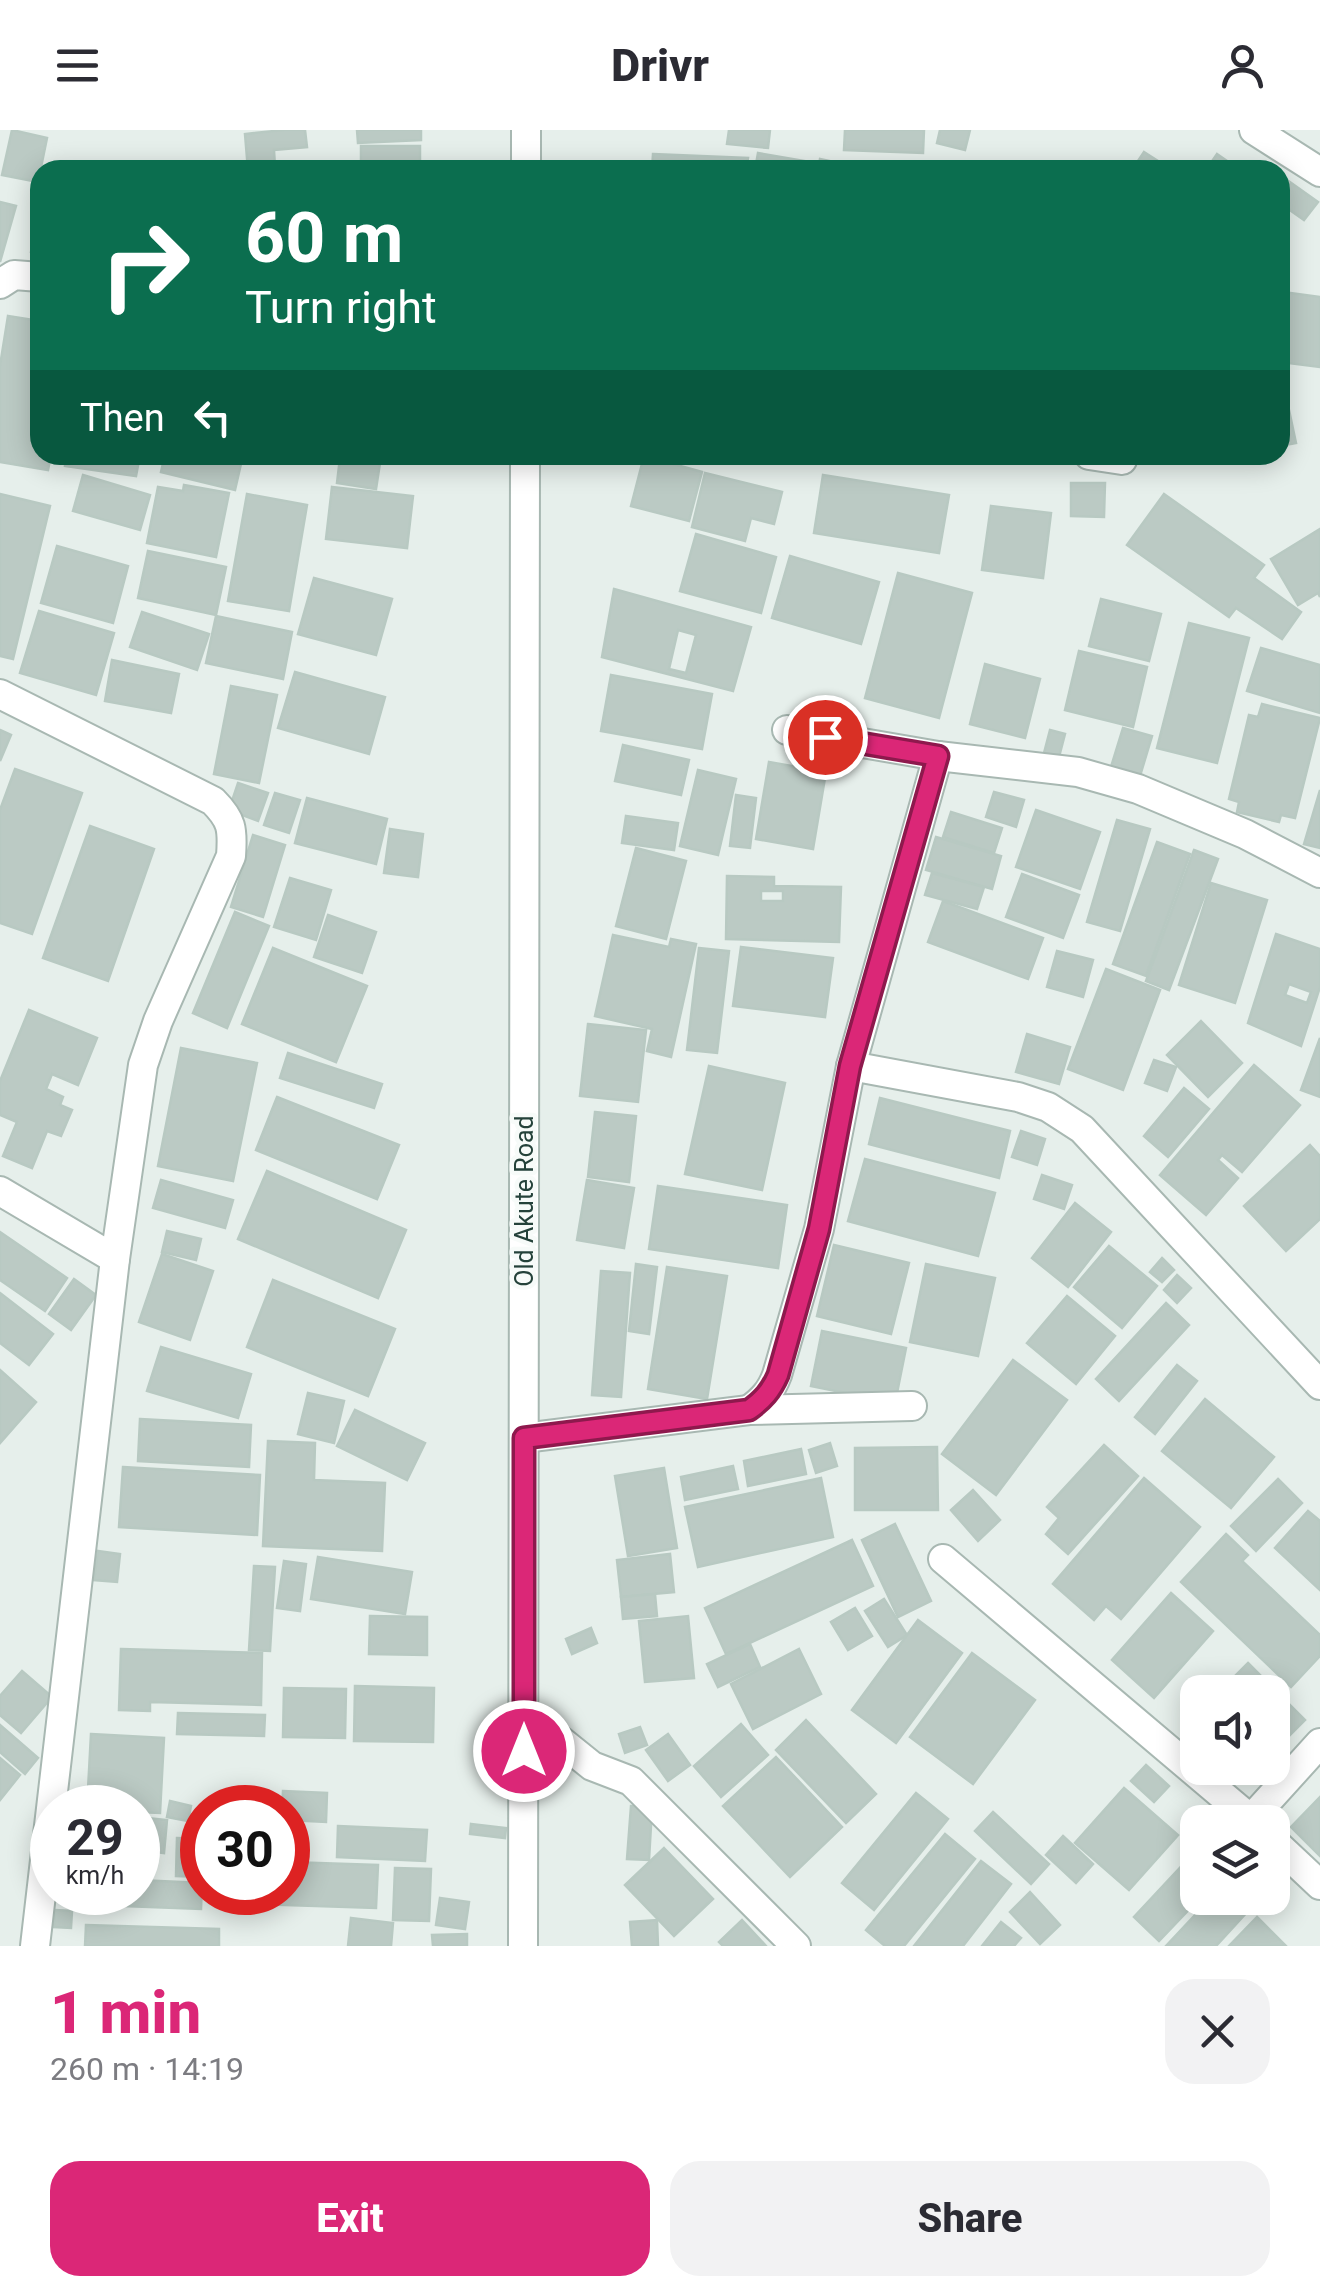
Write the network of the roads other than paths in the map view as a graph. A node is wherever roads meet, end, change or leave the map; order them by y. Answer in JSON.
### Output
{"nodes":[{"id":1,"x":526,"y":130,"type":"edge"},
{"id":2,"x":1254,"y":130,"type":"edge"},
{"id":3,"x":526,"y":160,"type":"edge"},
{"id":4,"x":1320,"y":172,"type":"edge"},
{"id":5,"x":30,"y":276,"type":"edge"},
{"id":6,"x":0,"y":284,"type":"edge"},
{"id":7,"x":525,"y":465,"type":"edge"},
{"id":8,"x":0,"y":694,"type":"edge"},
{"id":9,"x":787,"y":730,"type":"dead end"},
{"id":10,"x":938,"y":756,"type":"junction"},
{"id":11,"x":1320,"y":873,"type":"edge"},
{"id":12,"x":850,"y":1066,"type":"junction"},
{"id":13,"x":0,"y":1191,"type":"edge"},
{"id":14,"x":115,"y":1260,"type":"junction"},
{"id":15,"x":1320,"y":1385,"type":"edge"},
{"id":16,"x":912,"y":1406,"type":"dead end"},
{"id":17,"x":749,"y":1410,"type":"junction"},
{"id":18,"x":524,"y":1438,"type":"junction"},
{"id":19,"x":942,"y":1559,"type":"dead end"},
{"id":20,"x":525,"y":1712,"type":"junction"},
{"id":21,"x":1320,"y":1743,"type":"edge"},
{"id":22,"x":1233,"y":1805,"type":"edge"},
{"id":23,"x":1266,"y":1805,"type":"edge"},
{"id":24,"x":1290,"y":1857,"type":"edge"},
{"id":25,"x":1320,"y":1886,"type":"edge"},
{"id":26,"x":35,"y":1946,"type":"edge"},
{"id":27,"x":523,"y":1946,"type":"edge"},
{"id":28,"x":796,"y":1946,"type":"edge"}],
"edges":[{"from":1,"to":3,"type":"street"},
{"from":2,"to":4,"type":"street"},
{"from":5,"to":6,"type":"street"},
{"from":7,"to":18,"type":"street","name":"Old Akute Road"},
{"from":8,"to":14,"type":"street"},
{"from":9,"to":10,"type":"street"},
{"from":10,"to":11,"type":"street"},
{"from":10,"to":12,"type":"street"},
{"from":12,"to":15,"type":"street"},
{"from":12,"to":17,"type":"street"},
{"from":13,"to":14,"type":"street"},
{"from":14,"to":26,"type":"street"},
{"from":16,"to":17,"type":"street"},
{"from":17,"to":18,"type":"street"},
{"from":18,"to":20,"type":"street","name":"Old Akute Road"},
{"from":19,"to":22,"type":"street"},
{"from":20,"to":27,"type":"street","name":"Old Akute Road"},
{"from":20,"to":28,"type":"street"},
{"from":21,"to":23,"type":"street"},
{"from":24,"to":25,"type":"street"}]}
